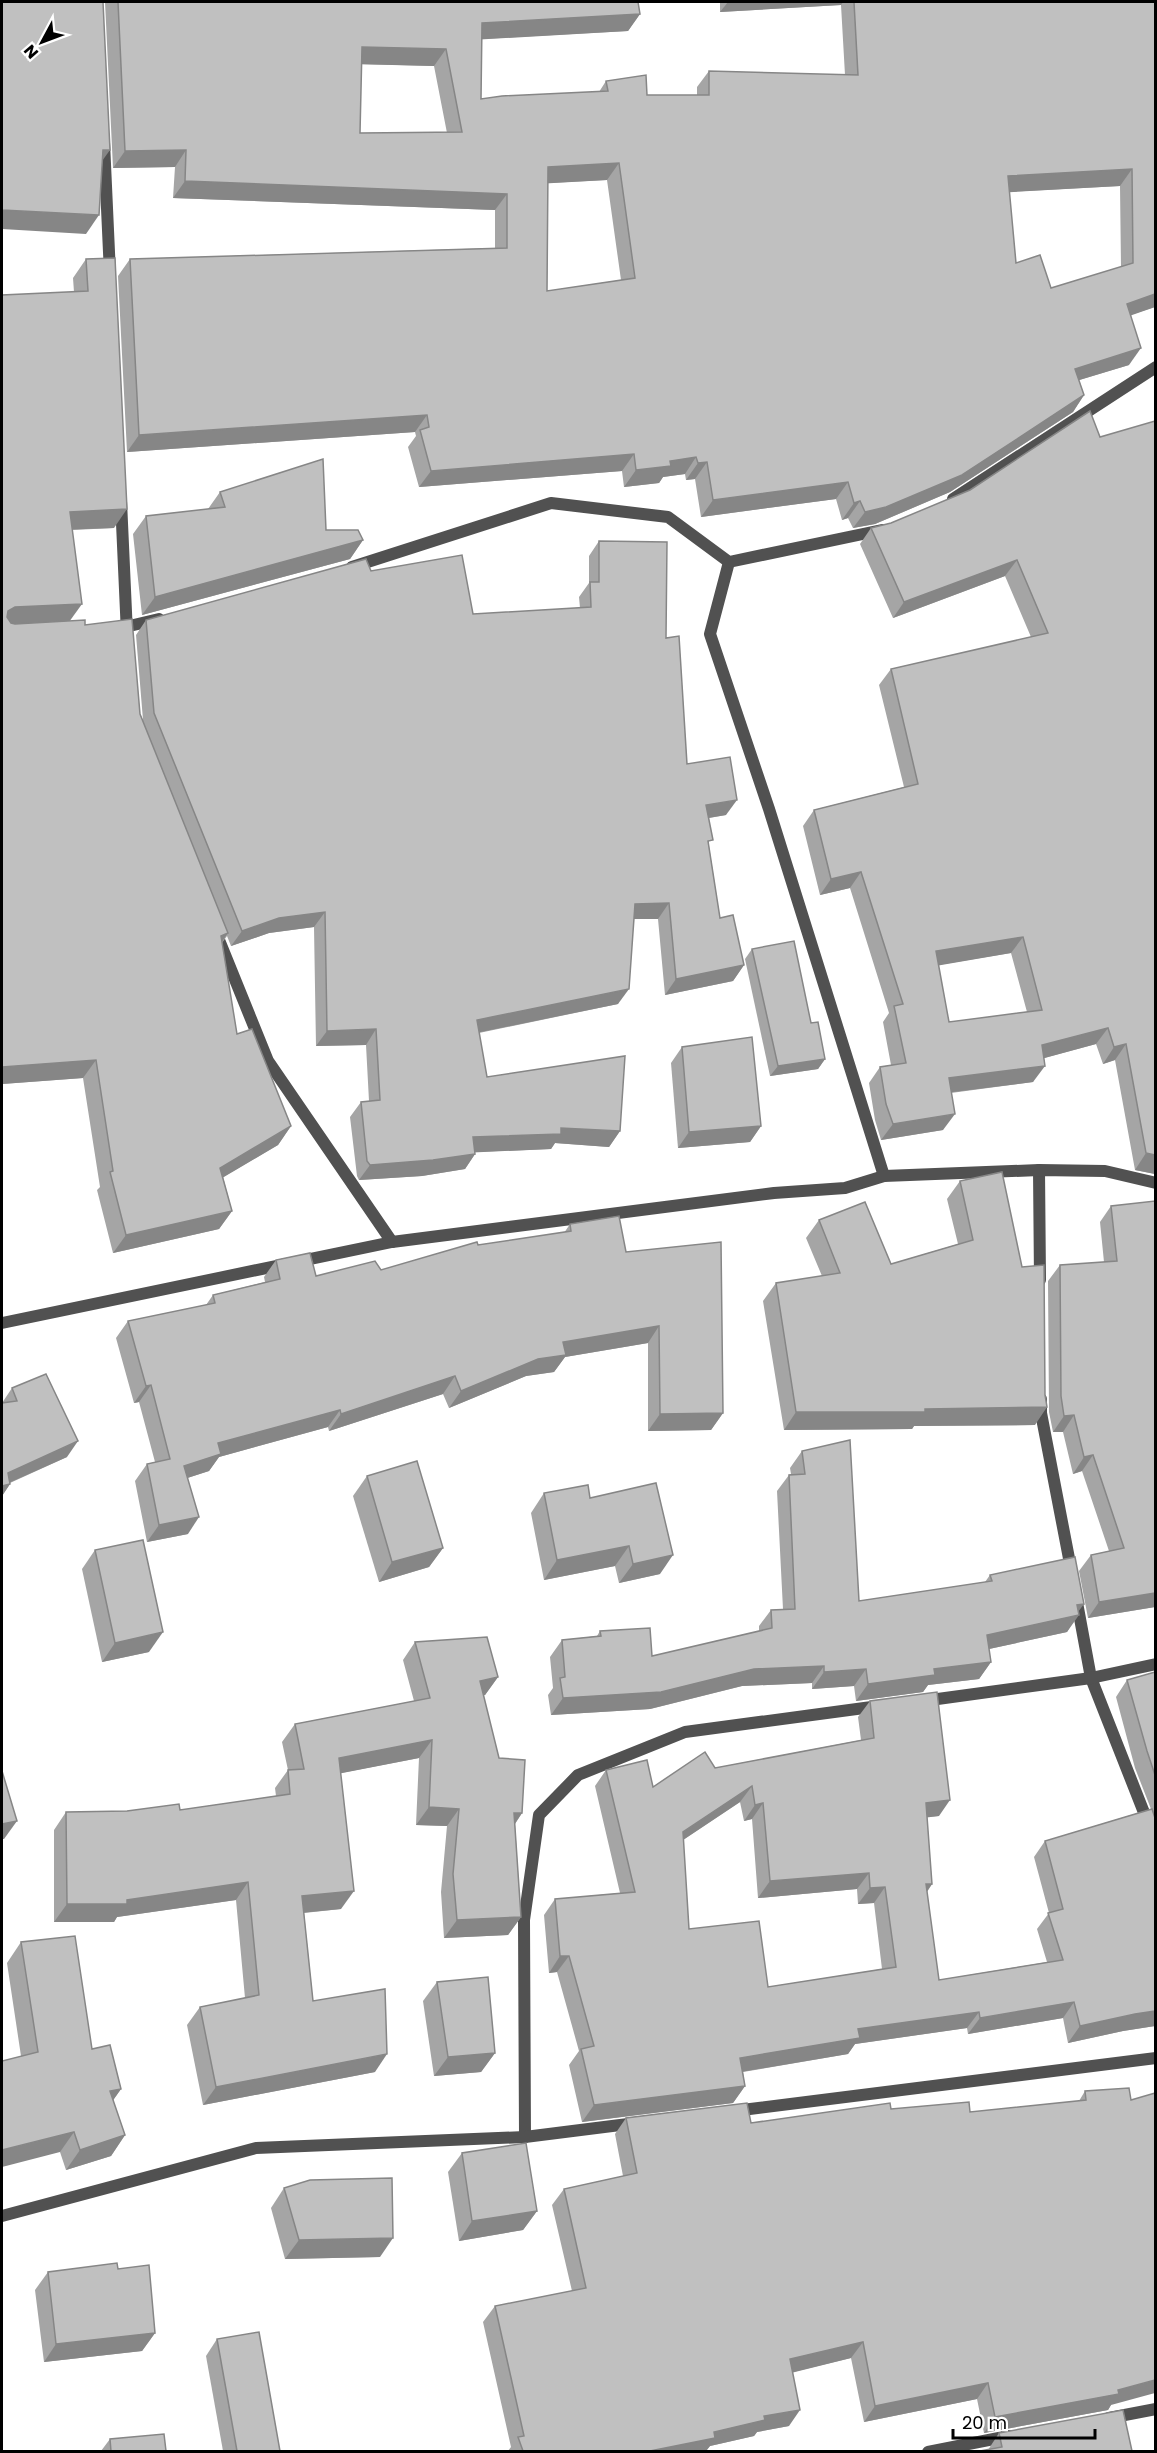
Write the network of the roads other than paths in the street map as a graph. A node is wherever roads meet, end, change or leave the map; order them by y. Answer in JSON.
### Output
{"nodes":[{"id":1,"x":104,"y":132,"type":"edge"},
{"id":2,"x":111,"y":285,"type":"edge"},
{"id":3,"x":1155,"y":368,"type":"edge"},
{"id":4,"x":120,"y":486,"type":"edge"},
{"id":5,"x":944,"y":503,"type":"edge"},
{"id":6,"x":896,"y":524,"type":"edge"},
{"id":7,"x":729,"y":562,"type":"junction"},
{"id":8,"x":341,"y":570,"type":"edge"},
{"id":9,"x":172,"y":616,"type":"edge"},
{"id":10,"x":127,"y":628,"type":"junction"},
{"id":11,"x":104,"y":629,"type":"edge"},
{"id":12,"x":129,"y":651,"type":"edge"},
{"id":13,"x":210,"y":918,"type":"edge"},
{"id":14,"x":1039,"y":1170,"type":"junction"},
{"id":15,"x":884,"y":1176,"type":"junction"},
{"id":16,"x":1155,"y":1183,"type":"edge"},
{"id":17,"x":392,"y":1242,"type":"junction"},
{"id":18,"x":1040,"y":1297,"type":"edge"},
{"id":19,"x":2,"y":1323,"type":"edge"},
{"id":20,"x":1041,"y":1389,"type":"edge"},
{"id":21,"x":1155,"y":1664,"type":"edge"},
{"id":22,"x":1091,"y":1678,"type":"junction"},
{"id":23,"x":1155,"y":1843,"type":"edge"},
{"id":24,"x":1155,"y":2058,"type":"edge"},
{"id":25,"x":727,"y":2112,"type":"edge"},
{"id":26,"x":644,"y":2122,"type":"edge"},
{"id":27,"x":525,"y":2137,"type":"junction"},
{"id":28,"x":2,"y":2216,"type":"edge"},
{"id":29,"x":1155,"y":2409,"type":"edge"},
{"id":30,"x":1099,"y":2420,"type":"edge"},
{"id":31,"x":1019,"y":2435,"type":"edge"},
{"id":32,"x":928,"y":2451,"type":"edge"}],
"edges":[{"from":1,"to":2,"type":"street"},
{"from":3,"to":5,"type":"street"},
{"from":4,"to":10,"type":"street"},
{"from":6,"to":7,"type":"street"},
{"from":7,"to":8,"type":"street"},
{"from":7,"to":15,"type":"street"},
{"from":9,"to":10,"type":"street"},
{"from":10,"to":11,"type":"street"},
{"from":10,"to":12,"type":"street"},
{"from":13,"to":17,"type":"street"},
{"from":14,"to":15,"type":"street"},
{"from":14,"to":16,"type":"street"},
{"from":14,"to":18,"type":"street"},
{"from":15,"to":17,"type":"street"},
{"from":17,"to":19,"type":"street"},
{"from":20,"to":22,"type":"street"},
{"from":21,"to":22,"type":"street"},
{"from":22,"to":23,"type":"street"},
{"from":22,"to":27,"type":"street"},
{"from":24,"to":25,"type":"street"},
{"from":26,"to":27,"type":"street"},
{"from":27,"to":28,"type":"street"},
{"from":29,"to":30,"type":"street"},
{"from":31,"to":32,"type":"street"}]}
